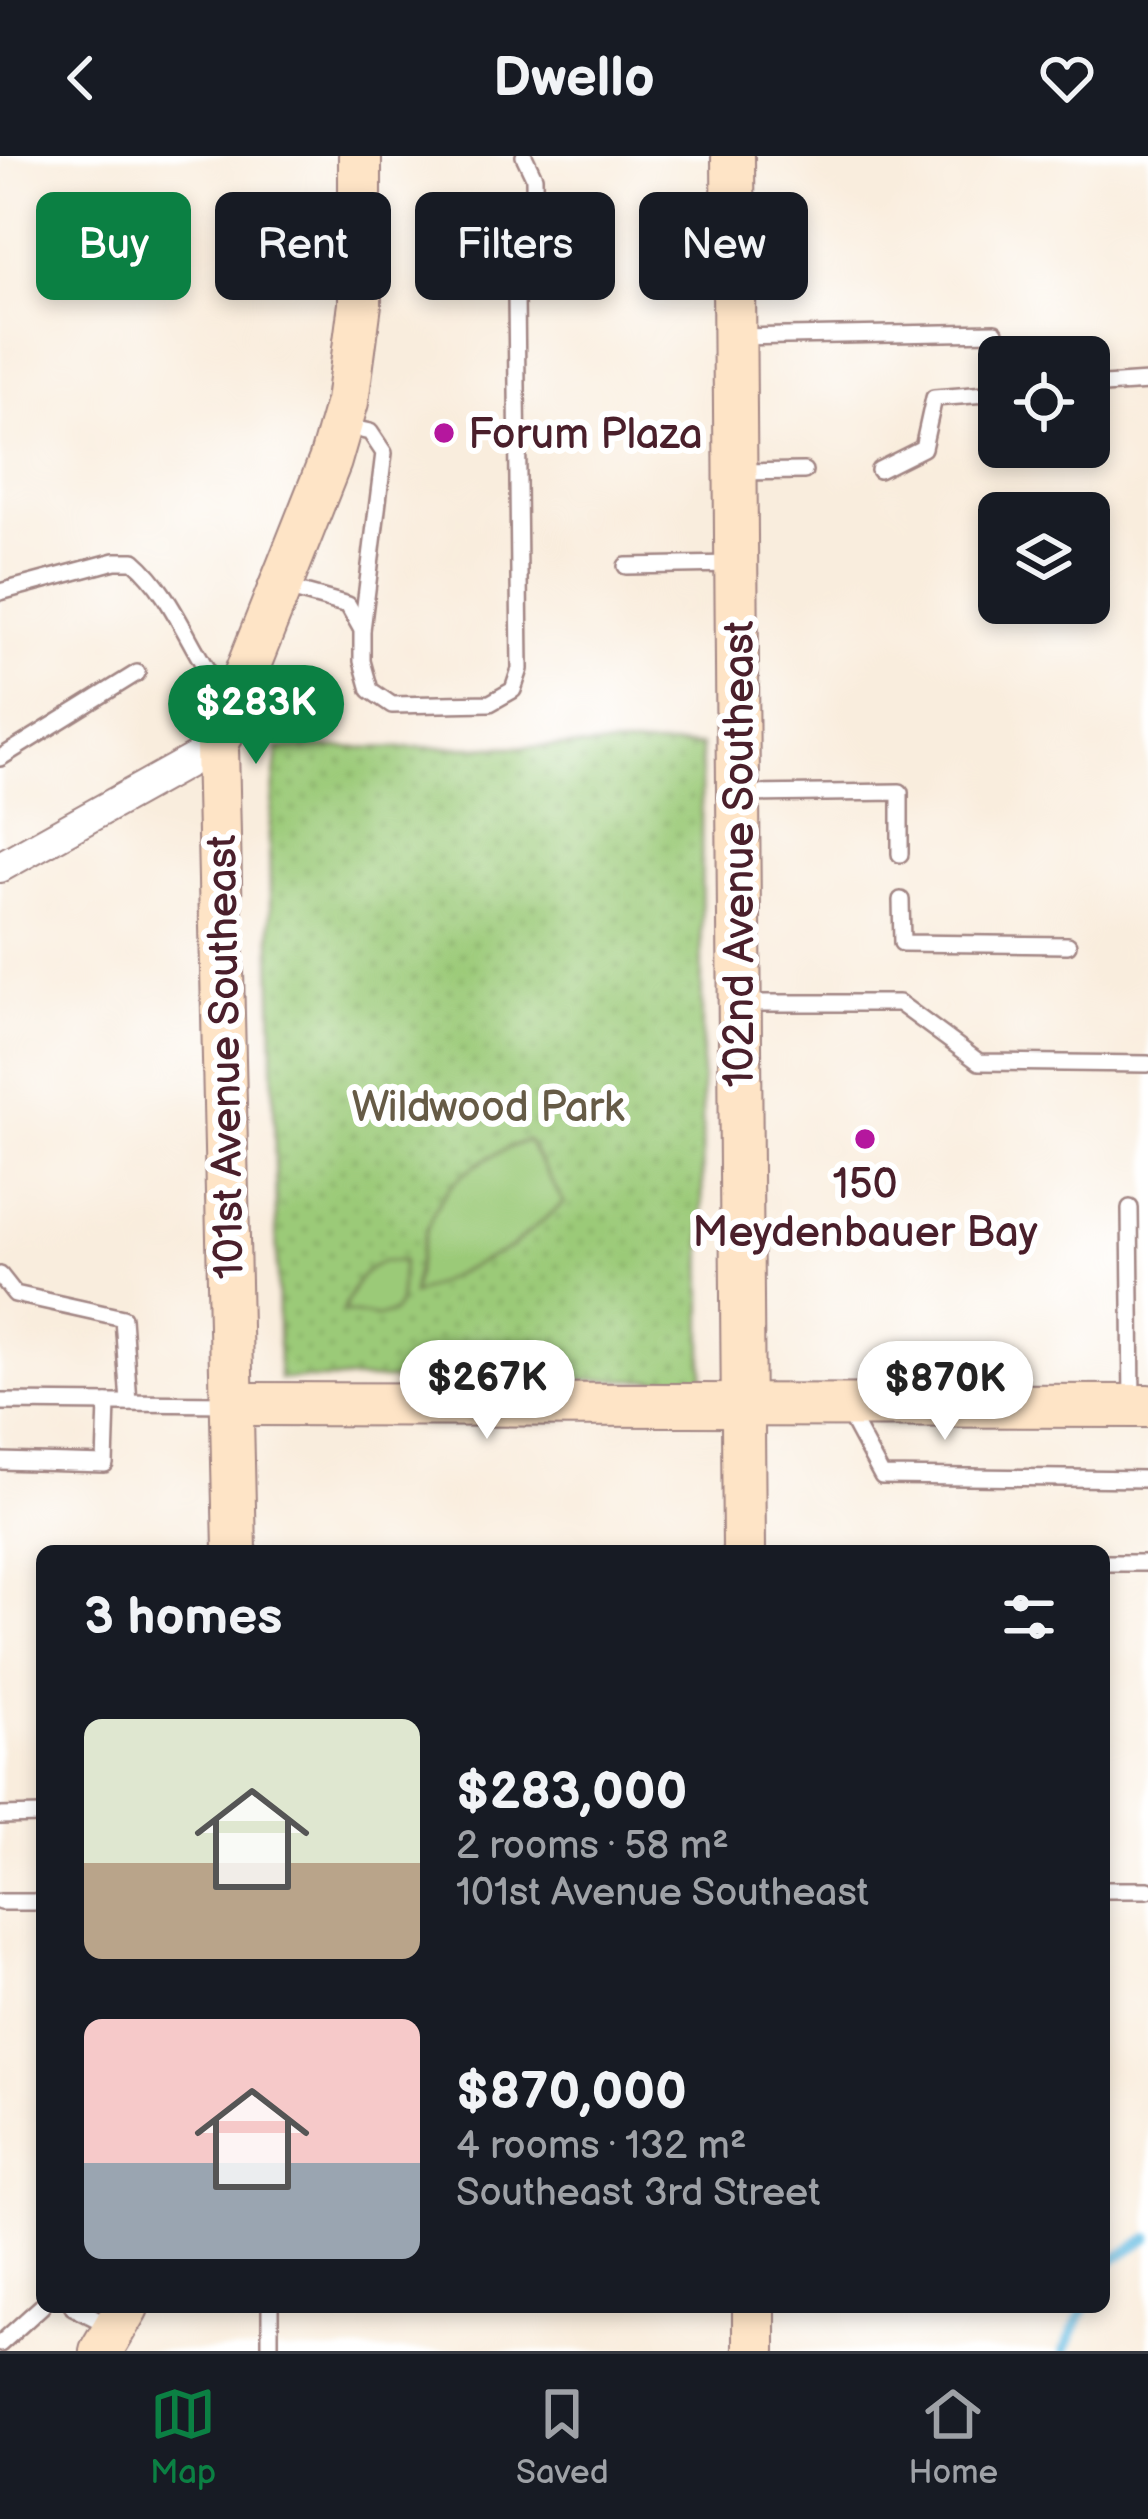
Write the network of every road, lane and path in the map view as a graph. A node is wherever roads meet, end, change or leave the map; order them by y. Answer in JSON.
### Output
{"nodes":[{"id":1,"x":360,"y":156,"type":"edge"},
{"id":2,"x":524,"y":156,"type":"edge"},
{"id":3,"x":733,"y":156,"type":"edge"},
{"id":4,"x":995,"y":332,"type":"dead end"},
{"id":5,"x":734,"y":337,"type":"junction"},
{"id":6,"x":1148,"y":382,"type":"edge"},
{"id":7,"x":1110,"y":385,"type":"edge"},
{"id":8,"x":978,"y":395,"type":"edge"},
{"id":9,"x":340,"y":425,"type":"junction"},
{"id":10,"x":879,"y":470,"type":"dead end"},
{"id":11,"x":804,"y":471,"type":"dead end"},
{"id":12,"x":735,"y":472,"type":"junction"},
{"id":13,"x":736,"y":564,"type":"junction"},
{"id":14,"x":626,"y":566,"type":"dead end"},
{"id":15,"x":280,"y":586,"type":"junction"},
{"id":16,"x":0,"y":592,"type":"edge"},
{"id":17,"x":362,"y":630,"type":"junction"},
{"id":18,"x":136,"y":673,"type":"dead end"},
{"id":19,"x":233,"y":704,"type":"junction"},
{"id":20,"x":217,"y":746,"type":"junction"},
{"id":21,"x":0,"y":758,"type":"edge"},
{"id":22,"x":737,"y":794,"type":"junction"},
{"id":23,"x":900,"y":854,"type":"dead end"},
{"id":24,"x":1,"y":864,"type":"edge"},
{"id":25,"x":901,"y":899,"type":"dead end"},
{"id":26,"x":1068,"y":945,"type":"dead end"},
{"id":27,"x":740,"y":1004,"type":"junction"},
{"id":28,"x":1148,"y":1064,"type":"edge"},
{"id":29,"x":1130,"y":1208,"type":"dead end"},
{"id":30,"x":0,"y":1275,"type":"edge"},
{"id":31,"x":0,"y":1402,"type":"edge"},
{"id":32,"x":107,"y":1403,"type":"junction"},
{"id":33,"x":129,"y":1403,"type":"junction"},
{"id":34,"x":233,"y":1403,"type":"junction"},
{"id":35,"x":743,"y":1403,"type":"junction"},
{"id":36,"x":842,"y":1403,"type":"junction"},
{"id":37,"x":1140,"y":1405,"type":"edge"},
{"id":38,"x":0,"y":1461,"type":"edge"},
{"id":39,"x":1148,"y":1479,"type":"edge"},
{"id":40,"x":235,"y":1545,"type":"edge"},
{"id":41,"x":744,"y":1545,"type":"edge"},
{"id":42,"x":1110,"y":1563,"type":"edge"},
{"id":43,"x":1148,"y":1563,"type":"edge"},
{"id":44,"x":0,"y":1816,"type":"edge"},
{"id":45,"x":36,"y":1816,"type":"edge"},
{"id":46,"x":1110,"y":1890,"type":"edge"},
{"id":47,"x":1148,"y":1890,"type":"edge"},
{"id":48,"x":0,"y":1902,"type":"edge"},
{"id":49,"x":36,"y":1902,"type":"edge"},
{"id":50,"x":36,"y":2311,"type":"edge"},
{"id":51,"x":85,"y":2313,"type":"edge"},
{"id":52,"x":270,"y":2313,"type":"edge"},
{"id":53,"x":754,"y":2313,"type":"edge"},
{"id":54,"x":114,"y":2329,"type":"edge"},
{"id":55,"x":0,"y":2344,"type":"edge"},
{"id":56,"x":270,"y":2351,"type":"edge"},
{"id":57,"x":754,"y":2351,"type":"edge"}],
"edges":[{"from":1,"to":9,"type":"street","name":"101st Avenue Southeast"},
{"from":2,"to":17,"type":"lane"},
{"from":3,"to":5,"type":"street","name":"102nd Avenue Southeast"},
{"from":4,"to":5,"type":"lane"},
{"from":5,"to":12,"type":"street","name":"102nd Avenue Southeast"},
{"from":6,"to":7,"type":"lane"},
{"from":8,"to":10,"type":"lane"},
{"from":9,"to":15,"type":"street","name":"101st Avenue Southeast"},
{"from":9,"to":17,"type":"lane"},
{"from":11,"to":12,"type":"lane"},
{"from":12,"to":13,"type":"street","name":"102nd Avenue Southeast"},
{"from":13,"to":14,"type":"lane"},
{"from":13,"to":22,"type":"street","name":"102nd Avenue Southeast"},
{"from":15,"to":17,"type":"lane"},
{"from":15,"to":19,"type":"street","name":"101st Avenue Southeast"},
{"from":16,"to":19,"type":"lane"},
{"from":18,"to":21,"type":"lane"},
{"from":19,"to":20,"type":"street","name":"101st Avenue Southeast"},
{"from":20,"to":24,"type":"street"},
{"from":20,"to":34,"type":"street","name":"101st Avenue Southeast"},
{"from":22,"to":23,"type":"lane"},
{"from":22,"to":27,"type":"street","name":"102nd Avenue Southeast"},
{"from":25,"to":26,"type":"lane"},
{"from":27,"to":28,"type":"lane"},
{"from":27,"to":35,"type":"street","name":"102nd Avenue Southeast"},
{"from":29,"to":37,"type":"lane"},
{"from":30,"to":33,"type":"lane"},
{"from":31,"to":32,"type":"lane"},
{"from":32,"to":33,"type":"lane"},
{"from":32,"to":38,"type":"lane"},
{"from":33,"to":34,"type":"lane"},
{"from":34,"to":35,"type":"street"},
{"from":34,"to":40,"type":"street","name":"101st Avenue Southeast"},
{"from":35,"to":36,"type":"street"},
{"from":35,"to":41,"type":"street","name":"102nd Avenue Southeast"},
{"from":36,"to":37,"type":"street"},
{"from":36,"to":39,"type":"lane"},
{"from":42,"to":43,"type":"lane"},
{"from":44,"to":45,"type":"lane"},
{"from":46,"to":47,"type":"lane"},
{"from":48,"to":49,"type":"lane"},
{"from":50,"to":55,"type":"lane"},
{"from":51,"to":54,"type":"lane"},
{"from":52,"to":56,"type":"lane"},
{"from":53,"to":57,"type":"street"}]}
